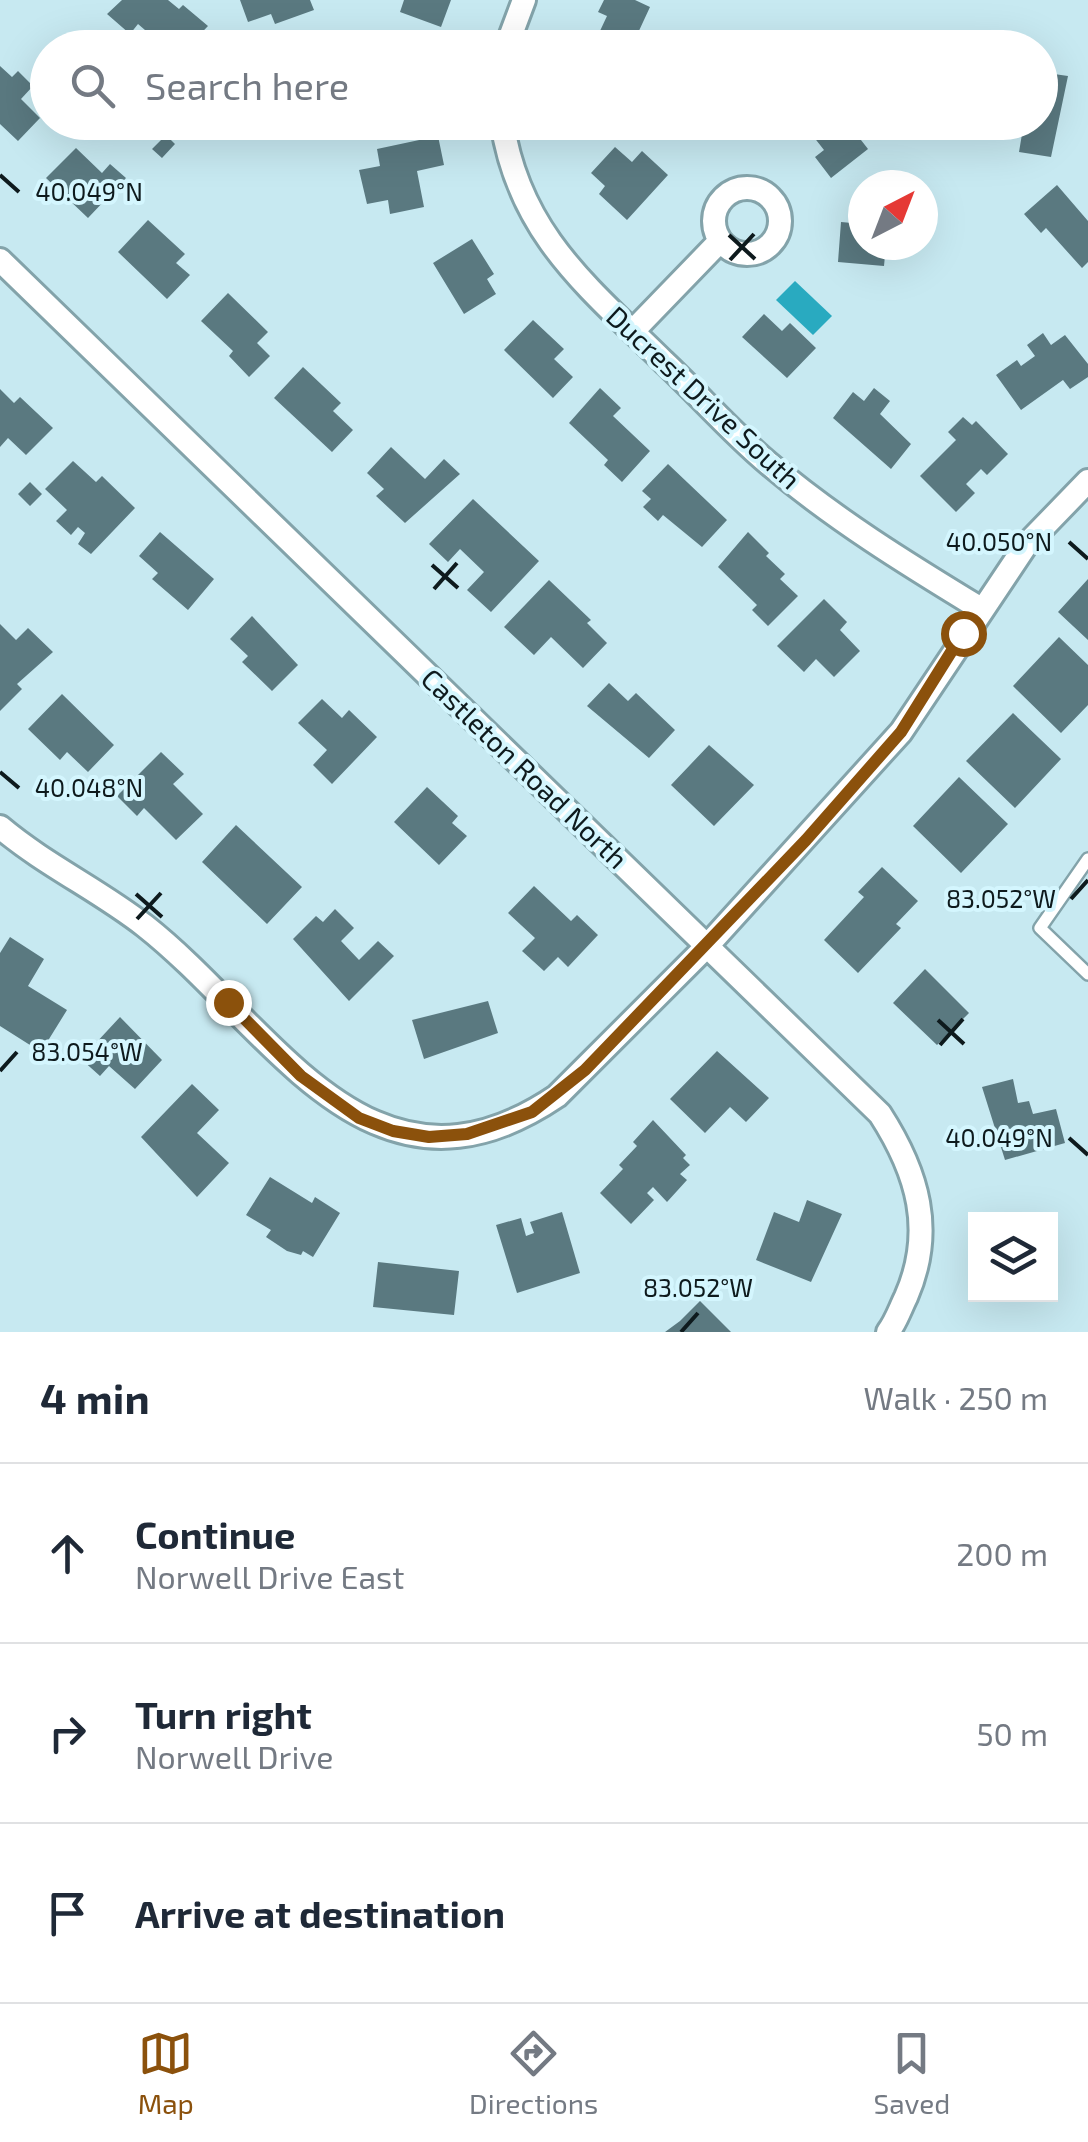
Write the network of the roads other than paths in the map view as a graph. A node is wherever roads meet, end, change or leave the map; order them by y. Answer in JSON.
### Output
{"nodes":[{"id":1,"x":524,"y":0,"type":"edge"},
{"id":2,"x":513,"y":30,"type":"edge"},
{"id":3,"x":505,"y":140,"type":"edge"},
{"id":4,"x":720,"y":242,"type":"dead end"},
{"id":5,"x":0,"y":260,"type":"edge"},
{"id":6,"x":634,"y":331,"type":"junction"},
{"id":7,"x":1088,"y":482,"type":"edge"},
{"id":8,"x":981,"y":609,"type":"junction"},
{"id":9,"x":0,"y":827,"type":"edge"},
{"id":10,"x":1088,"y":859,"type":"edge"},
{"id":11,"x":707,"y":946,"type":"junction"},
{"id":12,"x":1088,"y":974,"type":"edge"},
{"id":13,"x":888,"y":1332,"type":"edge"}],
"edges":[{"from":1,"to":2,"type":"street"},
{"from":3,"to":6,"type":"street","name":"Ducrest Drive South"},
{"from":4,"to":6,"type":"street"},
{"from":5,"to":11,"type":"street","name":"Castleton Road North"},
{"from":6,"to":8,"type":"street","name":"Ducrest Drive South"},
{"from":7,"to":8,"type":"street"},
{"from":8,"to":11,"type":"street"},
{"from":9,"to":11,"type":"street"},
{"from":10,"to":12,"type":"lane"},
{"from":11,"to":13,"type":"street","name":"Castleton Road North"}]}
